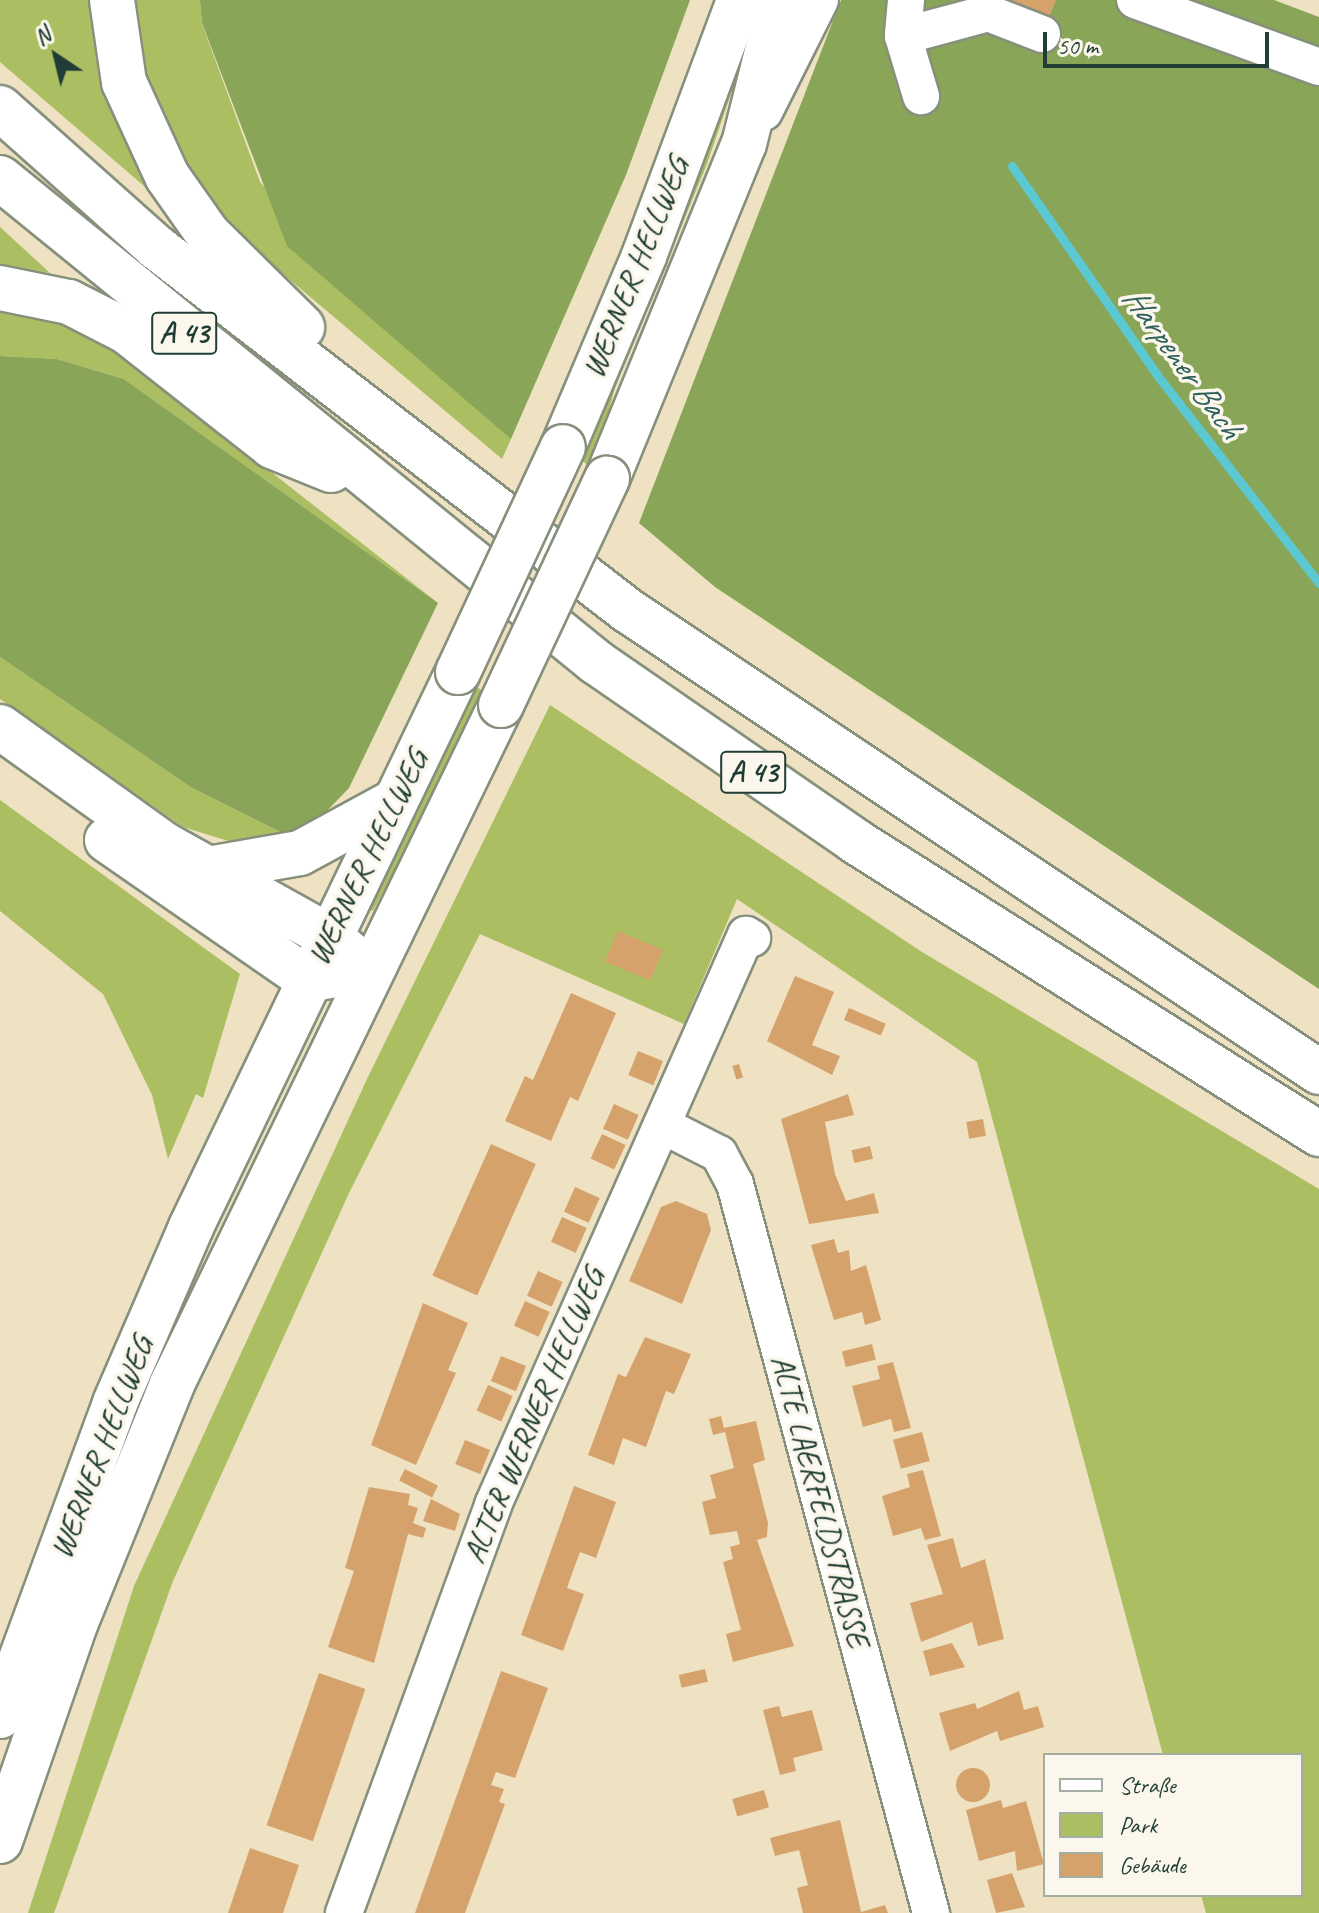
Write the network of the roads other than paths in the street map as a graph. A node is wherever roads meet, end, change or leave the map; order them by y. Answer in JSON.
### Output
{"nodes":[{"id":1,"x":112,"y":0,"type":"edge"},
{"id":2,"x":739,"y":0,"type":"edge"},
{"id":3,"x":780,"y":0,"type":"edge"},
{"id":4,"x":820,"y":0,"type":"edge"},
{"id":5,"x":906,"y":0,"type":"edge"},
{"id":6,"x":1135,"y":0,"type":"edge"},
{"id":7,"x":1042,"y":34,"type":"dead end"},
{"id":8,"x":903,"y":36,"type":"junction"},
{"id":9,"x":1319,"y":67,"type":"edge"},
{"id":10,"x":921,"y":96,"type":"dead end"},
{"id":11,"x":0,"y":108,"type":"edge"},
{"id":12,"x":744,"y":144,"type":"junction"},
{"id":13,"x":0,"y":178,"type":"edge"},
{"id":14,"x":0,"y":288,"type":"edge"},
{"id":15,"x":371,"y":485,"type":"junction"},
{"id":16,"x":627,"y":610,"type":"junction"},
{"id":17,"x":0,"y":727,"type":"edge"},
{"id":18,"x":0,"y":764,"type":"edge"},
{"id":19,"x":394,"y":802,"type":"junction"},
{"id":20,"x":214,"y":868,"type":"junction"},
{"id":21,"x":330,"y":937,"type":"junction"},
{"id":22,"x":752,"y":938,"type":"dead end"},
{"id":23,"x":368,"y":969,"type":"junction"},
{"id":24,"x":309,"y":980,"type":"junction"},
{"id":25,"x":1319,"y":1072,"type":"edge"},
{"id":26,"x":662,"y":1125,"type":"junction"},
{"id":27,"x":1319,"y":1134,"type":"edge"},
{"id":28,"x":0,"y":1716,"type":"edge"},
{"id":29,"x":0,"y":1841,"type":"edge"},
{"id":30,"x":344,"y":1913,"type":"edge"},
{"id":31,"x":931,"y":1913,"type":"edge"}],
"edges":[{"from":1,"to":16,"type":"main road"},
{"from":2,"to":19,"type":"main road","name":"WERNER HELLWEG","bridge":true},
{"from":3,"to":12,"type":"main road","name":"WERNER HELLWEG"},
{"from":4,"to":12,"type":"street","name":"WERNER HELLWEG"},
{"from":5,"to":8,"type":"street"},
{"from":6,"to":9,"type":"street"},
{"from":7,"to":8,"type":"street"},
{"from":8,"to":10,"type":"street"},
{"from":11,"to":16,"type":"main road","number":"A 43"},
{"from":12,"to":23,"type":"main road","name":"WERNER HELLWEG","bridge":true},
{"from":13,"to":15,"type":"main road","number":"A 43"},
{"from":14,"to":15,"type":"main road"},
{"from":15,"to":27,"type":"main road","number":"A 43"},
{"from":16,"to":25,"type":"main road","number":"A 43"},
{"from":17,"to":20,"type":"main road"},
{"from":18,"to":24,"type":"main road"},
{"from":19,"to":20,"type":"main road"},
{"from":19,"to":21,"type":"main road","name":"WERNER HELLWEG"},
{"from":20,"to":21,"type":"main road"},
{"from":21,"to":23,"type":"main road"},
{"from":21,"to":24,"type":"main road","name":"WERNER HELLWEG"},
{"from":22,"to":26,"type":"street","name":"ALTER WERNER HELLWEG"},
{"from":23,"to":24,"type":"main road"},
{"from":23,"to":29,"type":"main road","name":"WERNER HELLWEG"},
{"from":24,"to":28,"type":"main road","name":"WERNER HELLWEG"},
{"from":26,"to":30,"type":"street","name":"ALTER WERNER HELLWEG"},
{"from":26,"to":31,"type":"street","name":"ALTE LAERFELDSTRASSE"}]}
